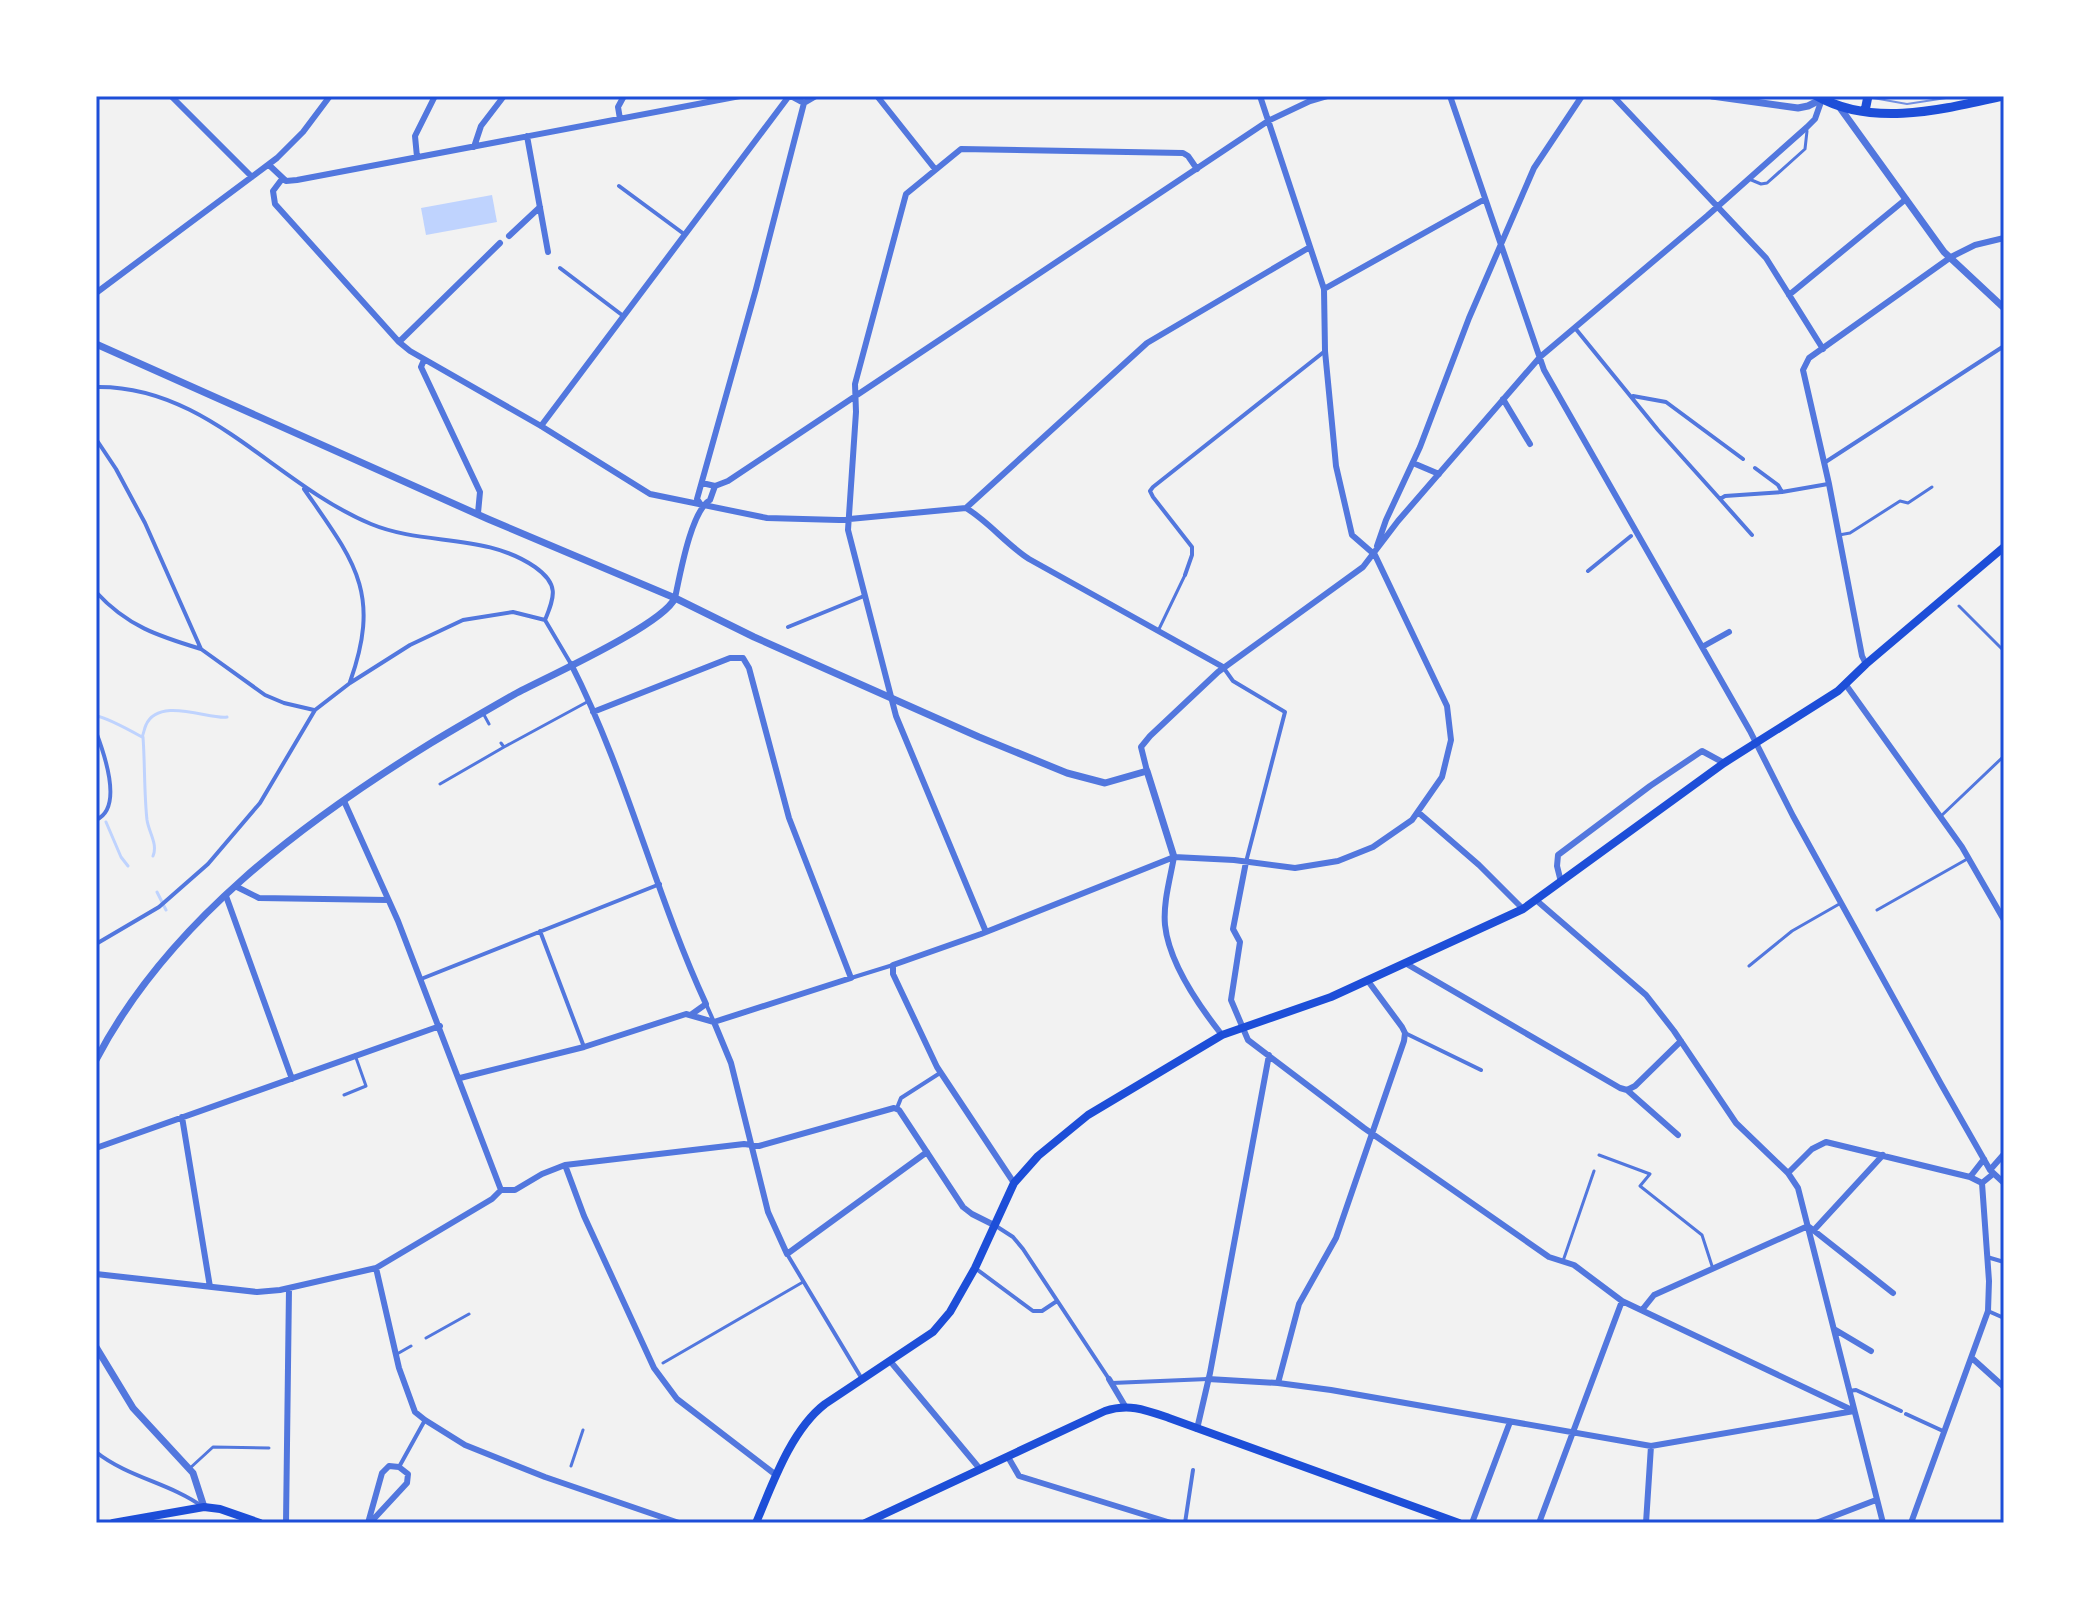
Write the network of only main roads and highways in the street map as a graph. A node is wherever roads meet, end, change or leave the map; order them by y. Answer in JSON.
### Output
{"nodes":[{"id":1,"x":1868,"y":96,"type":"edge"},
{"id":2,"x":2003,"y":96,"type":"edge"},
{"id":3,"x":1820,"y":97,"type":"edge"},
{"id":4,"x":1865,"y":111,"type":"junction"},
{"id":5,"x":2004,"y":547,"type":"edge"},
{"id":6,"x":113,"y":1523,"type":"edge"},
{"id":7,"x":260,"y":1523,"type":"edge"},
{"id":8,"x":756,"y":1523,"type":"edge"},
{"id":9,"x":865,"y":1523,"type":"edge"},
{"id":10,"x":1459,"y":1523,"type":"edge"}],
"edges":[{"from":1,"to":4,"type":"main road"},
{"from":2,"to":4,"type":"main road"},
{"from":3,"to":4,"type":"main road"},
{"from":5,"to":8,"type":"main road"},
{"from":6,"to":7,"type":"main road"},
{"from":9,"to":10,"type":"main road"}]}
